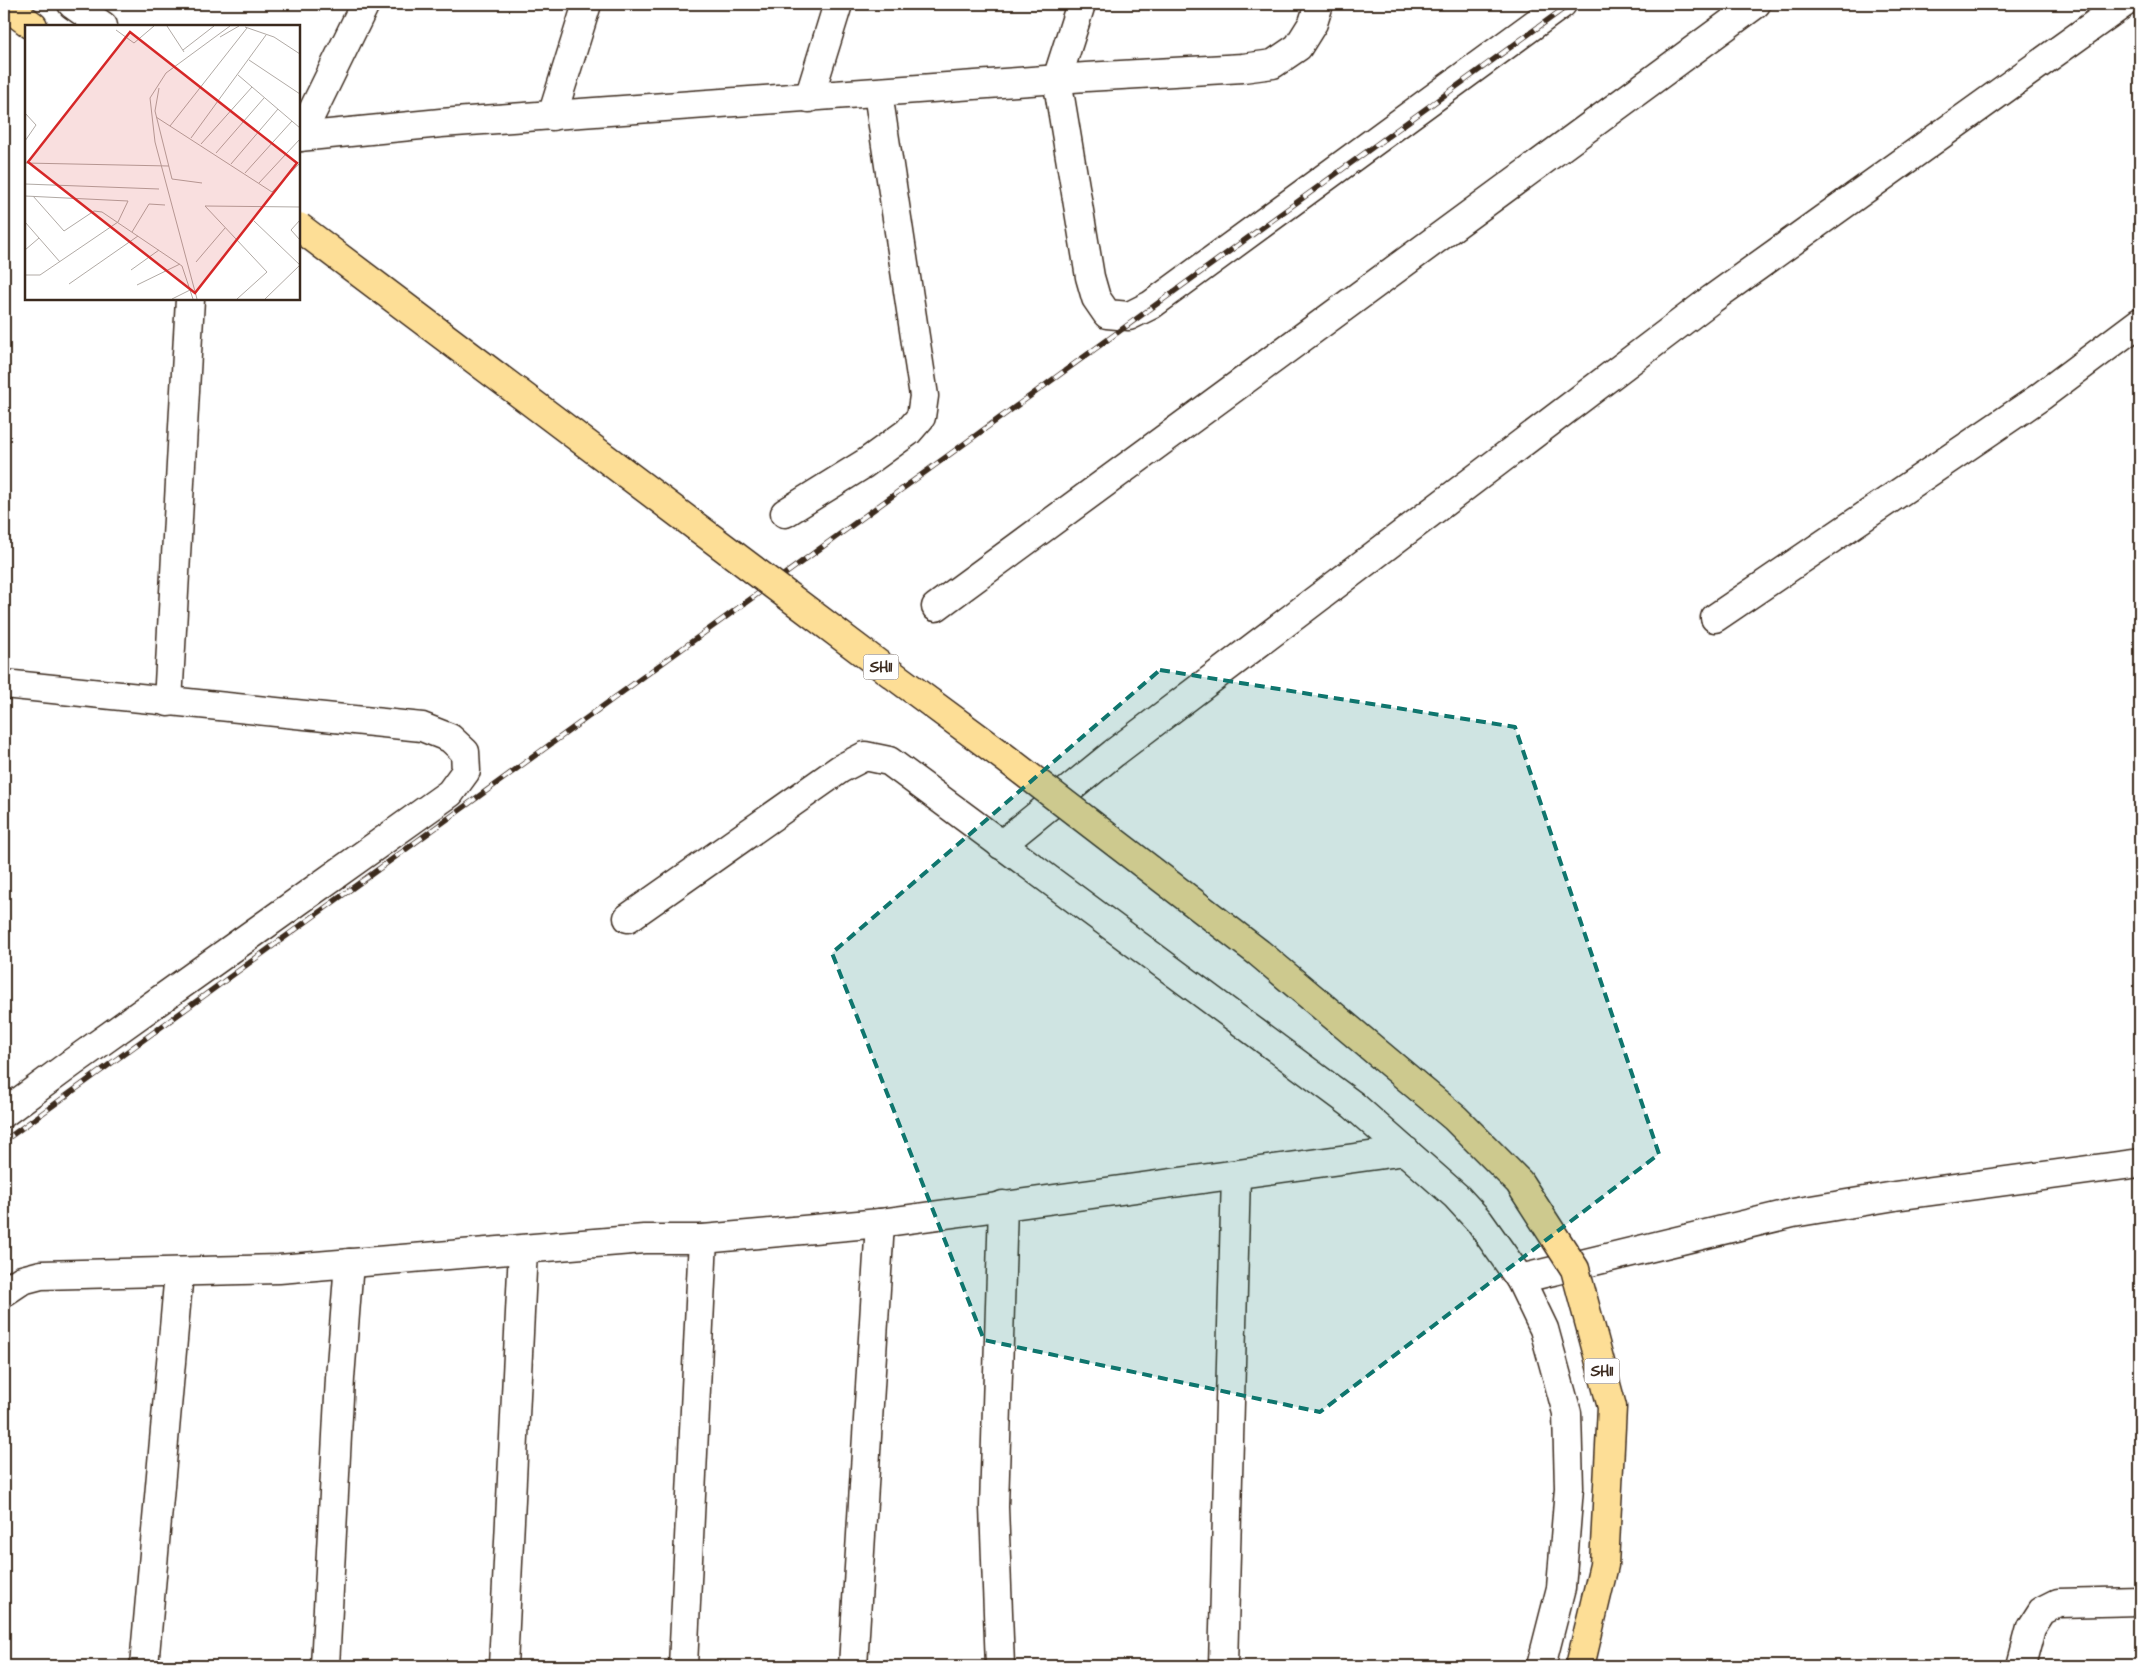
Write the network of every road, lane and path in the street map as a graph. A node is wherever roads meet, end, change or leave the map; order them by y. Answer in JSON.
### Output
{"nodes":[{"id":1,"x":4,"y":4,"type":"edge"},
{"id":2,"x":72,"y":4,"type":"edge"},
{"id":3,"x":364,"y":4,"type":"edge"},
{"id":4,"x":587,"y":4,"type":"edge"},
{"id":5,"x":838,"y":4,"type":"edge"},
{"id":6,"x":1081,"y":4,"type":"edge"},
{"id":7,"x":1319,"y":4,"type":"edge"},
{"id":8,"x":1562,"y":4,"type":"edge"},
{"id":9,"x":1756,"y":4,"type":"edge"},
{"id":10,"x":2123,"y":4,"type":"edge"},
{"id":11,"x":32,"y":25,"type":"edge"},
{"id":12,"x":102,"y":25,"type":"edge"},
{"id":13,"x":1057,"y":79,"type":"junction"},
{"id":14,"x":878,"y":93,"type":"junction"},
{"id":15,"x":809,"y":98,"type":"junction"},
{"id":16,"x":552,"y":116,"type":"junction"},
{"id":17,"x":300,"y":135,"type":"edge"},
{"id":18,"x":300,"y":137,"type":"edge"},
{"id":19,"x":300,"y":228,"type":"edge"},
{"id":20,"x":190,"y":300,"type":"edge"},
{"id":21,"x":2140,"y":322,"type":"edge"},
{"id":22,"x":785,"y":513,"type":"dead end"},
{"id":23,"x":936,"y":607,"type":"dead end"},
{"id":24,"x":1715,"y":618,"type":"dead end"},
{"id":25,"x":4,"y":684,"type":"edge"},
{"id":26,"x":168,"y":702,"type":"junction"},
{"id":27,"x":1001,"y":845,"type":"junction"},
{"id":28,"x":628,"y":918,"type":"dead end"},
{"id":29,"x":4,"y":1114,"type":"edge"},
{"id":30,"x":1406,"y":1151,"type":"junction"},
{"id":31,"x":2140,"y":1163,"type":"edge"},
{"id":32,"x":1236,"y":1175,"type":"junction"},
{"id":33,"x":1003,"y":1205,"type":"junction"},
{"id":34,"x":880,"y":1223,"type":"junction"},
{"id":35,"x":704,"y":1240,"type":"junction"},
{"id":36,"x":523,"y":1250,"type":"junction"},
{"id":37,"x":349,"y":1263,"type":"junction"},
{"id":38,"x":179,"y":1272,"type":"junction"},
{"id":39,"x":1520,"y":1279,"type":"junction"},
{"id":40,"x":4,"y":1292,"type":"edge"},
{"id":41,"x":2140,"y":1601,"type":"edge"},
{"id":42,"x":144,"y":1666,"type":"edge"},
{"id":43,"x":325,"y":1666,"type":"edge"},
{"id":44,"x":503,"y":1666,"type":"edge"},
{"id":45,"x":683,"y":1666,"type":"edge"},
{"id":46,"x":853,"y":1666,"type":"edge"},
{"id":47,"x":1000,"y":1666,"type":"edge"},
{"id":48,"x":1223,"y":1666,"type":"edge"},
{"id":49,"x":1541,"y":1666,"type":"edge"},
{"id":50,"x":1580,"y":1666,"type":"edge"},
{"id":51,"x":2022,"y":1666,"type":"edge"}],
"edges":[{"from":1,"to":11,"type":"main road"},
{"from":2,"to":12,"type":"street"},
{"from":3,"to":17,"type":"street"},
{"from":4,"to":16,"type":"street"},
{"from":5,"to":15,"type":"street"},
{"from":6,"to":13,"type":"street"},
{"from":7,"to":13,"type":"street"},
{"from":8,"to":13,"type":"street"},
{"from":9,"to":23,"type":"street"},
{"from":10,"to":27,"type":"street"},
{"from":13,"to":14,"type":"street"},
{"from":14,"to":15,"type":"street"},
{"from":14,"to":22,"type":"street"},
{"from":15,"to":16,"type":"street"},
{"from":16,"to":18,"type":"street"},
{"from":19,"to":50,"type":"main road","number":"SH11","bridge":true},
{"from":20,"to":26,"type":"street"},
{"from":21,"to":24,"type":"street"},
{"from":25,"to":26,"type":"street"},
{"from":26,"to":29,"type":"street"},
{"from":27,"to":28,"type":"street"},
{"from":27,"to":30,"type":"street"},
{"from":30,"to":32,"type":"street"},
{"from":30,"to":39,"type":"street"},
{"from":31,"to":39,"type":"street"},
{"from":32,"to":33,"type":"street"},
{"from":32,"to":48,"type":"street"},
{"from":33,"to":34,"type":"street"},
{"from":33,"to":47,"type":"street"},
{"from":34,"to":35,"type":"street"},
{"from":34,"to":46,"type":"street"},
{"from":35,"to":36,"type":"street"},
{"from":35,"to":45,"type":"street"},
{"from":36,"to":37,"type":"street"},
{"from":36,"to":44,"type":"street"},
{"from":37,"to":38,"type":"street"},
{"from":37,"to":43,"type":"street"},
{"from":38,"to":40,"type":"street"},
{"from":38,"to":42,"type":"street"},
{"from":39,"to":49,"type":"street"},
{"from":41,"to":51,"type":"street"}]}
